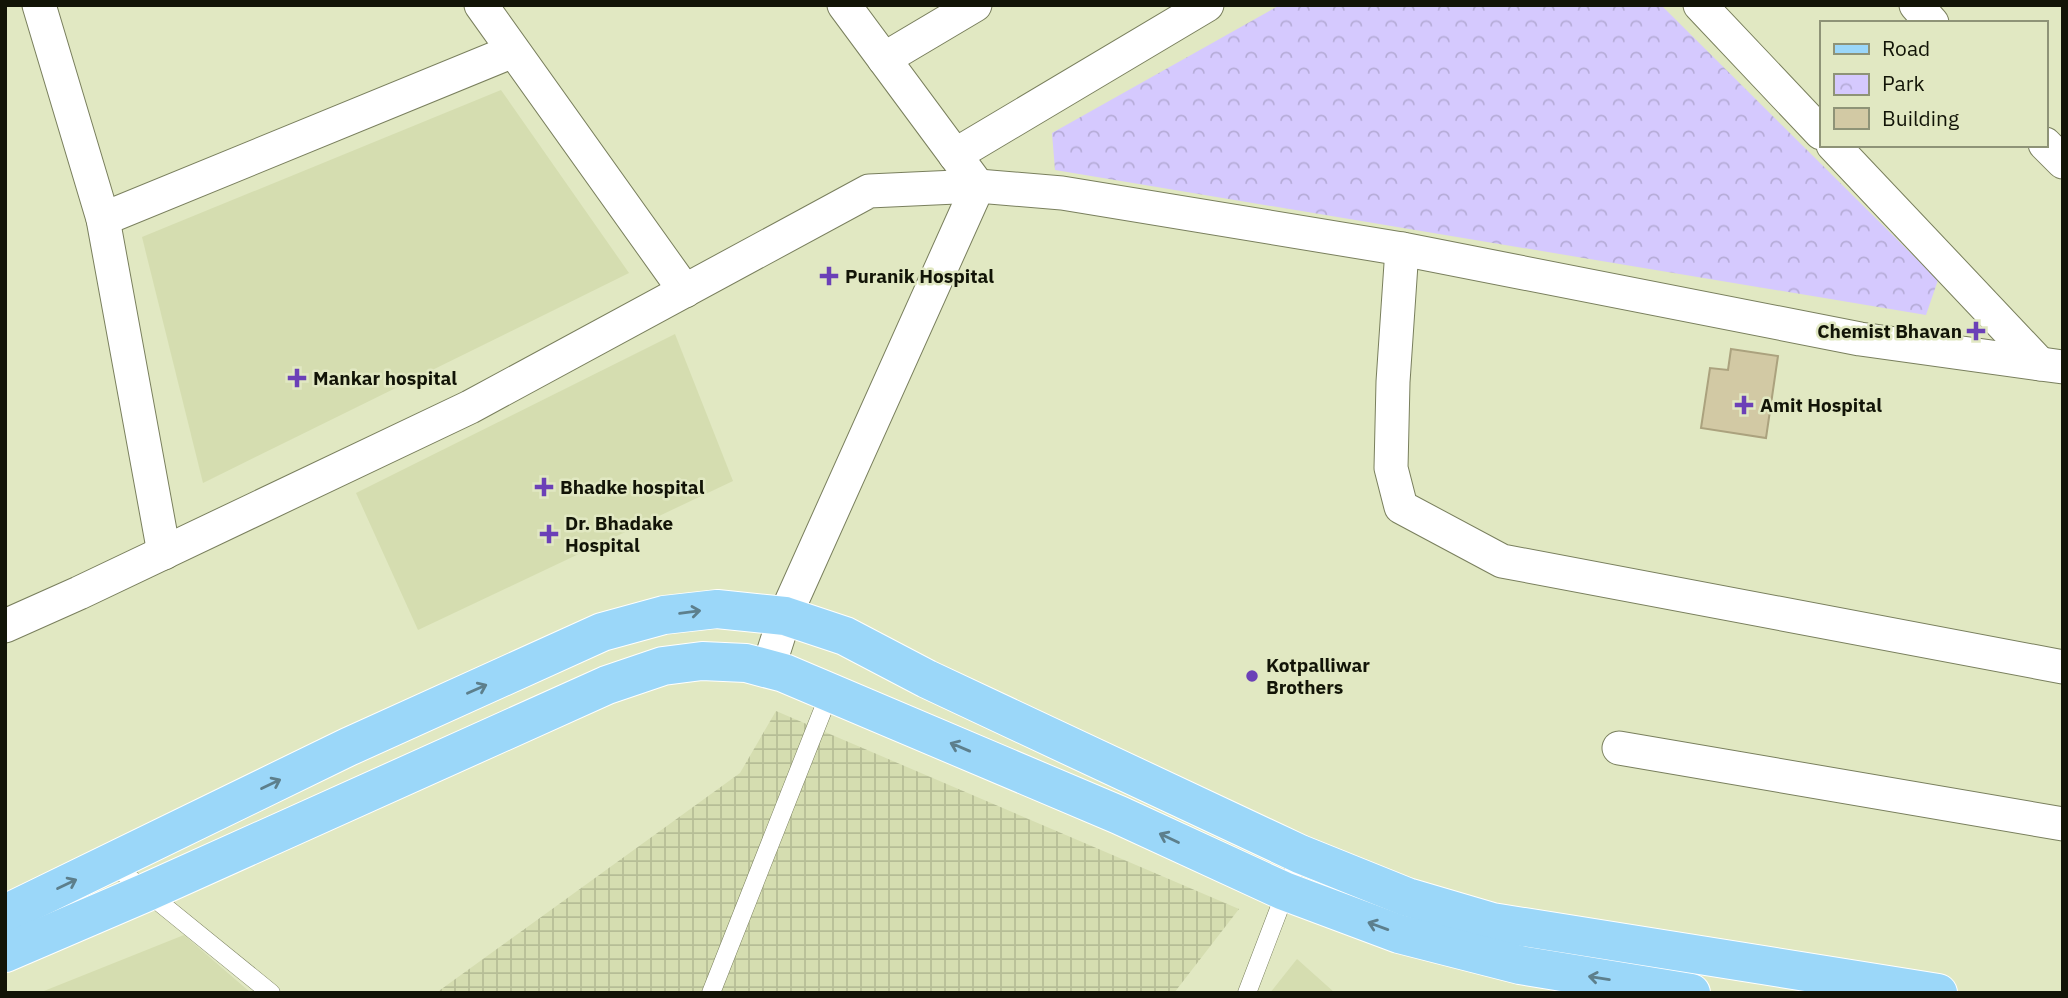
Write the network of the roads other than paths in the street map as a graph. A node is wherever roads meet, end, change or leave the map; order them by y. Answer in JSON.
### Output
{"nodes":[{"id":1,"x":39,"y":5,"type":"edge"},
{"id":2,"x":481,"y":5,"type":"edge"},
{"id":3,"x":844,"y":5,"type":"edge"},
{"id":4,"x":975,"y":5,"type":"edge"},
{"id":5,"x":1207,"y":5,"type":"edge"},
{"id":6,"x":1700,"y":5,"type":"edge"},
{"id":7,"x":1916,"y":5,"type":"edge"},
{"id":8,"x":1930,"y":21,"type":"edge"},
{"id":9,"x":513,"y":51,"type":"junction"},
{"id":10,"x":884,"y":58,"type":"junction"},
{"id":11,"x":1820,"y":132,"type":"edge"},
{"id":12,"x":2047,"y":146,"type":"edge"},
{"id":13,"x":1835,"y":147,"type":"edge"},
{"id":14,"x":955,"y":155,"type":"junction"},
{"id":15,"x":2063,"y":162,"type":"edge"},
{"id":16,"x":978,"y":186,"type":"junction"},
{"id":17,"x":103,"y":219,"type":"junction"},
{"id":18,"x":1402,"y":249,"type":"junction"},
{"id":19,"x":685,"y":291,"type":"junction"},
{"id":20,"x":2052,"y":366,"type":"edge"},
{"id":21,"x":164,"y":553,"type":"junction"},
{"id":22,"x":785,"y":616,"type":"junction"},
{"id":23,"x":5,"y":626,"type":"edge"},
{"id":24,"x":2063,"y":667,"type":"edge"},
{"id":25,"x":768,"y":669,"type":"junction"},
{"id":26,"x":830,"y":692,"type":"junction"},
{"id":27,"x":1619,"y":748,"type":"dead end"},
{"id":28,"x":2063,"y":824,"type":"edge"},
{"id":29,"x":1300,"y":854,"type":"junction"},
{"id":30,"x":111,"y":863,"type":"junction"},
{"id":31,"x":1284,"y":891,"type":"junction"},
{"id":32,"x":147,"y":892,"type":"junction"},
{"id":33,"x":5,"y":914,"type":"edge"},
{"id":34,"x":5,"y":953,"type":"edge"},
{"id":35,"x":1789,"y":981,"type":"edge"},
{"id":36,"x":271,"y":993,"type":"edge"},
{"id":37,"x":711,"y":993,"type":"edge"},
{"id":38,"x":1247,"y":993,"type":"edge"},
{"id":39,"x":1691,"y":993,"type":"edge"},
{"id":40,"x":1938,"y":993,"type":"edge"}],
"edges":[{"from":1,"to":17,"type":"street"},
{"from":2,"to":9,"type":"street"},
{"from":3,"to":10,"type":"street"},
{"from":4,"to":10,"type":"street"},
{"from":5,"to":14,"type":"street"},
{"from":6,"to":11,"type":"street"},
{"from":7,"to":8,"type":"street"},
{"from":9,"to":17,"type":"street"},
{"from":9,"to":19,"type":"street"},
{"from":10,"to":14,"type":"street"},
{"from":12,"to":15,"type":"street"},
{"from":13,"to":20,"type":"street"},
{"from":14,"to":16,"type":"street"},
{"from":16,"to":18,"type":"street"},
{"from":16,"to":19,"type":"street"},
{"from":16,"to":22,"type":"street"},
{"from":17,"to":21,"type":"street"},
{"from":18,"to":20,"type":"street"},
{"from":18,"to":24,"type":"street"},
{"from":19,"to":21,"type":"street"},
{"from":21,"to":23,"type":"street"},
{"from":22,"to":25,"type":"street"},
{"from":22,"to":29,"type":"main road"},
{"from":30,"to":22,"type":"main road","one_way":true},
{"from":25,"to":26,"type":"main road"},
{"from":25,"to":32,"type":"main road"},
{"from":31,"to":26,"type":"main road","one_way":true},
{"from":26,"to":37,"type":"lane"},
{"from":27,"to":28,"type":"street"},
{"from":29,"to":31,"type":"lane"},
{"from":29,"to":35,"type":"main road"},
{"from":30,"to":32,"type":"lane"},
{"from":33,"to":30,"type":"main road","one_way":true},
{"from":31,"to":38,"type":"lane"},
{"from":39,"to":31,"type":"main road","one_way":true},
{"from":32,"to":34,"type":"main road"},
{"from":32,"to":36,"type":"lane"},
{"from":35,"to":40,"type":"main road"}]}
